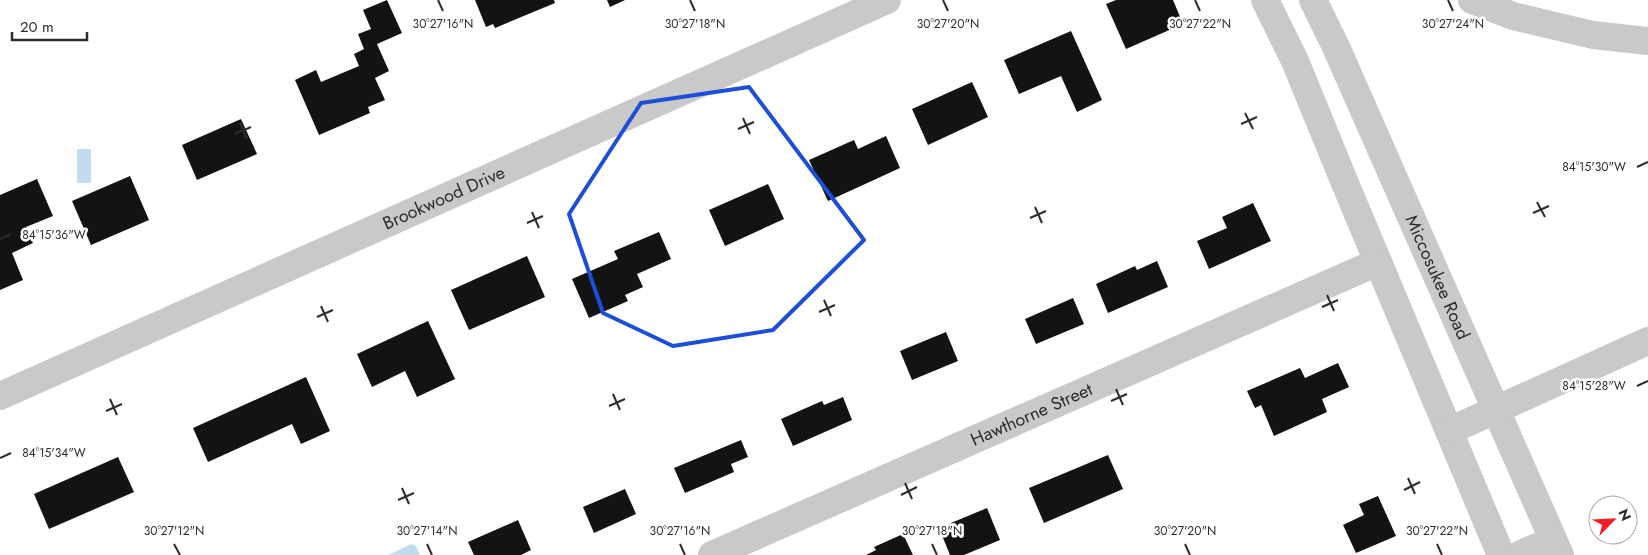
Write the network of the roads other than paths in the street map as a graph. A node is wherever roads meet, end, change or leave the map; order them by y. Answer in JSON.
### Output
{"nodes":[{"id":1,"x":887,"y":0,"type":"edge"},
{"id":2,"x":1265,"y":0,"type":"edge"},
{"id":3,"x":1312,"y":0,"type":"edge"},
{"id":4,"x":1472,"y":0,"type":"edge"},
{"id":5,"x":1648,"y":41,"type":"edge"},
{"id":6,"x":1378,"y":262,"type":"junction"},
{"id":7,"x":1648,"y":340,"type":"edge"},
{"id":8,"x":0,"y":396,"type":"edge"},
{"id":9,"x":1495,"y":410,"type":"junction"},
{"id":10,"x":1449,"y":431,"type":"junction"},
{"id":11,"x":1557,"y":548,"type":"edge"},
{"id":12,"x":712,"y":555,"type":"edge"},
{"id":13,"x":1501,"y":555,"type":"edge"},
{"id":14,"x":1519,"y":555,"type":"edge"}],
"edges":[{"from":1,"to":8,"type":"street","name":"Brookwood Drive"},
{"from":2,"to":6,"type":"street"},
{"from":3,"to":9,"type":"street","name":"Miccosukee Road"},
{"from":4,"to":5,"type":"street"},
{"from":6,"to":10,"type":"street"},
{"from":6,"to":12,"type":"street","name":"Hawthorne Street"},
{"from":7,"to":9,"type":"street"},
{"from":9,"to":10,"type":"street"},
{"from":9,"to":11,"type":"street","name":"Miccosukee Road"},
{"from":10,"to":13,"type":"street"},
{"from":11,"to":14,"type":"street"}]}
